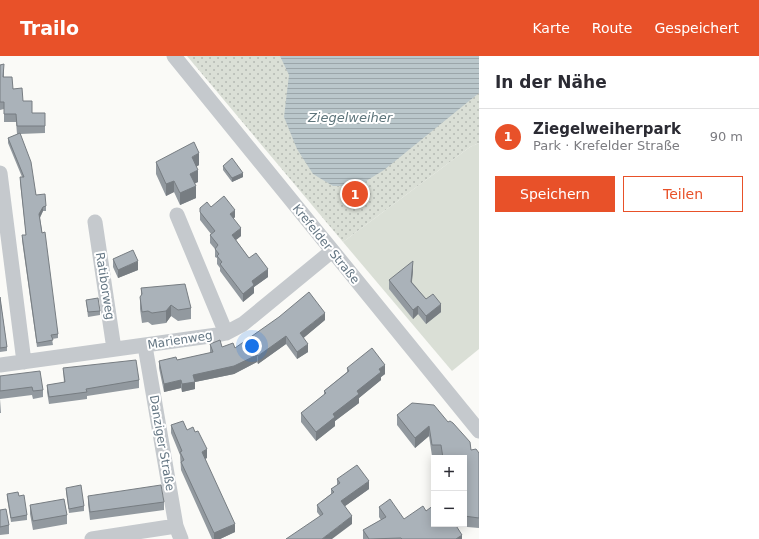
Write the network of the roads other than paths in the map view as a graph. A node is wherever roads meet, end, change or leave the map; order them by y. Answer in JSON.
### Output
{"nodes":[{"id":1,"x":174,"y":56,"type":"edge"},
{"id":2,"x":0,"y":173,"type":"edge"},
{"id":3,"x":177,"y":215,"type":"dead end"},
{"id":4,"x":95,"y":222,"type":"dead end"},
{"id":5,"x":332,"y":251,"type":"junction"},
{"id":6,"x":226,"y":332,"type":"junction"},
{"id":7,"x":145,"y":346,"type":"junction"},
{"id":8,"x":114,"y":349,"type":"junction"},
{"id":9,"x":24,"y":362,"type":"junction"},
{"id":10,"x":0,"y":365,"type":"edge"},
{"id":11,"x":479,"y":431,"type":"edge"},
{"id":12,"x":179,"y":532,"type":"edge"},
{"id":13,"x":92,"y":539,"type":"edge"}],
"edges":[{"from":1,"to":5,"type":"street","name":"Krefelder Straße"},
{"from":2,"to":9,"type":"street"},
{"from":3,"to":6,"type":"street"},
{"from":4,"to":8,"type":"street","name":"Ratiborweg"},
{"from":5,"to":6,"type":"street","name":"Marienweg"},
{"from":5,"to":11,"type":"street","name":"Krefelder Straße"},
{"from":6,"to":7,"type":"street","name":"Marienweg"},
{"from":7,"to":8,"type":"street","name":"Marienweg"},
{"from":7,"to":12,"type":"street","name":"Danziger Straße"},
{"from":8,"to":9,"type":"street","name":"Marienweg"},
{"from":9,"to":10,"type":"street","name":"Marienweg"},
{"from":12,"to":13,"type":"street"}]}
